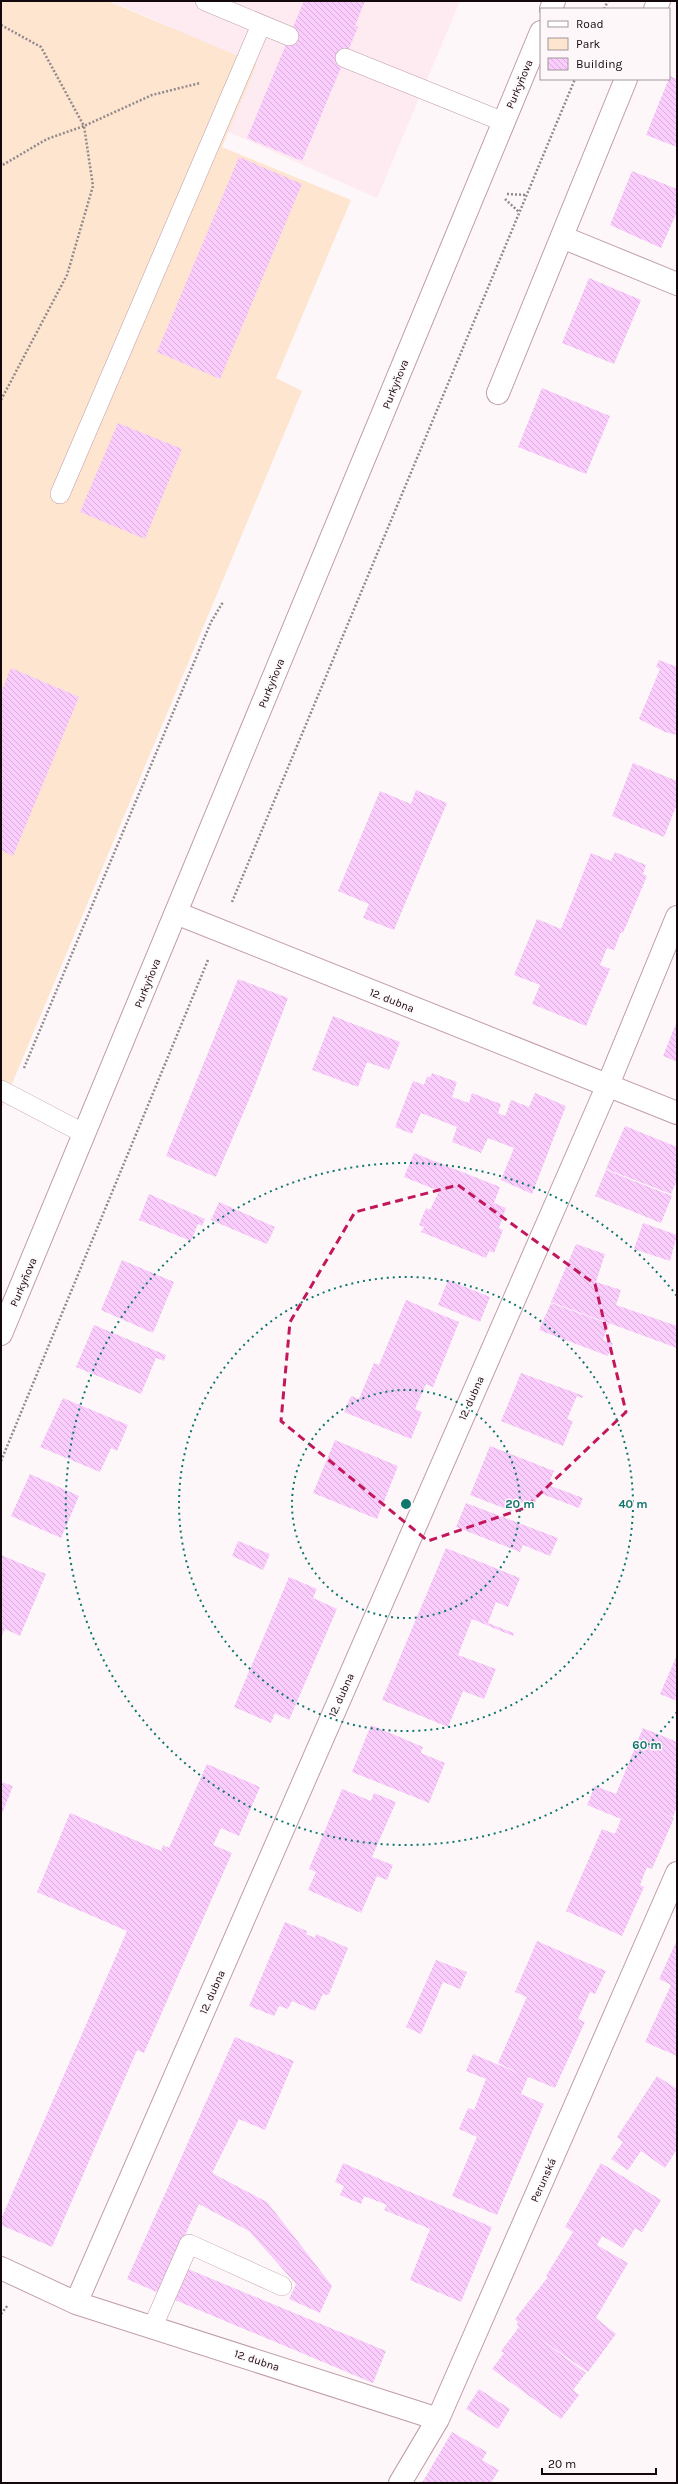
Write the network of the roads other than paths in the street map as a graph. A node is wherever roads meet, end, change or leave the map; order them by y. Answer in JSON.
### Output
{"nodes":[{"id":1,"x":205,"y":1,"type":"edge"},
{"id":2,"x":261,"y":25,"type":"junction"},
{"id":3,"x":540,"y":34,"type":"edge"},
{"id":4,"x":289,"y":36,"type":"dead end"},
{"id":5,"x":345,"y":58,"type":"dead end"},
{"id":6,"x":626,"y":80,"type":"edge"},
{"id":7,"x":504,"y":122,"type":"junction"},
{"id":8,"x":562,"y":237,"type":"junction"},
{"id":9,"x":677,"y":284,"type":"edge"},
{"id":10,"x":498,"y":393,"type":"dead end"},
{"id":11,"x":60,"y":494,"type":"dead end"},
{"id":12,"x":176,"y":913,"type":"junction"},
{"id":13,"x":677,"y":917,"type":"edge"},
{"id":14,"x":607,"y":1087,"type":"junction"},
{"id":15,"x":7,"y":1093,"type":"edge"},
{"id":16,"x":677,"y":1113,"type":"edge"},
{"id":17,"x":85,"y":1134,"type":"junction"},
{"id":18,"x":1,"y":1334,"type":"edge"},
{"id":19,"x":677,"y":1873,"type":"edge"},
{"id":20,"x":1,"y":2268,"type":"edge"},
{"id":21,"x":282,"y":2286,"type":"dead end"},
{"id":22,"x":76,"y":2303,"type":"junction"},
{"id":23,"x":153,"y":2326,"type":"junction"},
{"id":24,"x":438,"y":2419,"type":"junction"},
{"id":25,"x":400,"y":2483,"type":"edge"}],
"edges":[{"from":1,"to":2,"type":"lane"},
{"from":2,"to":4,"type":"lane"},
{"from":2,"to":11,"type":"lane"},
{"from":3,"to":7,"type":"street","name":"Purkyňova"},
{"from":5,"to":7,"type":"lane"},
{"from":6,"to":8,"type":"street"},
{"from":7,"to":12,"type":"street","name":"Purkyňova"},
{"from":8,"to":9,"type":"street"},
{"from":8,"to":10,"type":"street"},
{"from":12,"to":14,"type":"street","name":"12. dubna"},
{"from":12,"to":17,"type":"street","name":"Purkyňova"},
{"from":13,"to":14,"type":"street","name":"12. dubna"},
{"from":14,"to":16,"type":"street","name":"12. dubna"},
{"from":14,"to":22,"type":"street","name":"12. dubna"},
{"from":15,"to":17,"type":"lane"},
{"from":17,"to":18,"type":"street","name":"Purkyňova"},
{"from":19,"to":24,"type":"street","name":"Perunská"},
{"from":20,"to":22,"type":"street","name":"12. dubna"},
{"from":21,"to":23,"type":"lane"},
{"from":22,"to":23,"type":"street","name":"12. dubna"},
{"from":23,"to":24,"type":"street","name":"12. dubna"},
{"from":24,"to":25,"type":"street","name":"Perunská"}]}
